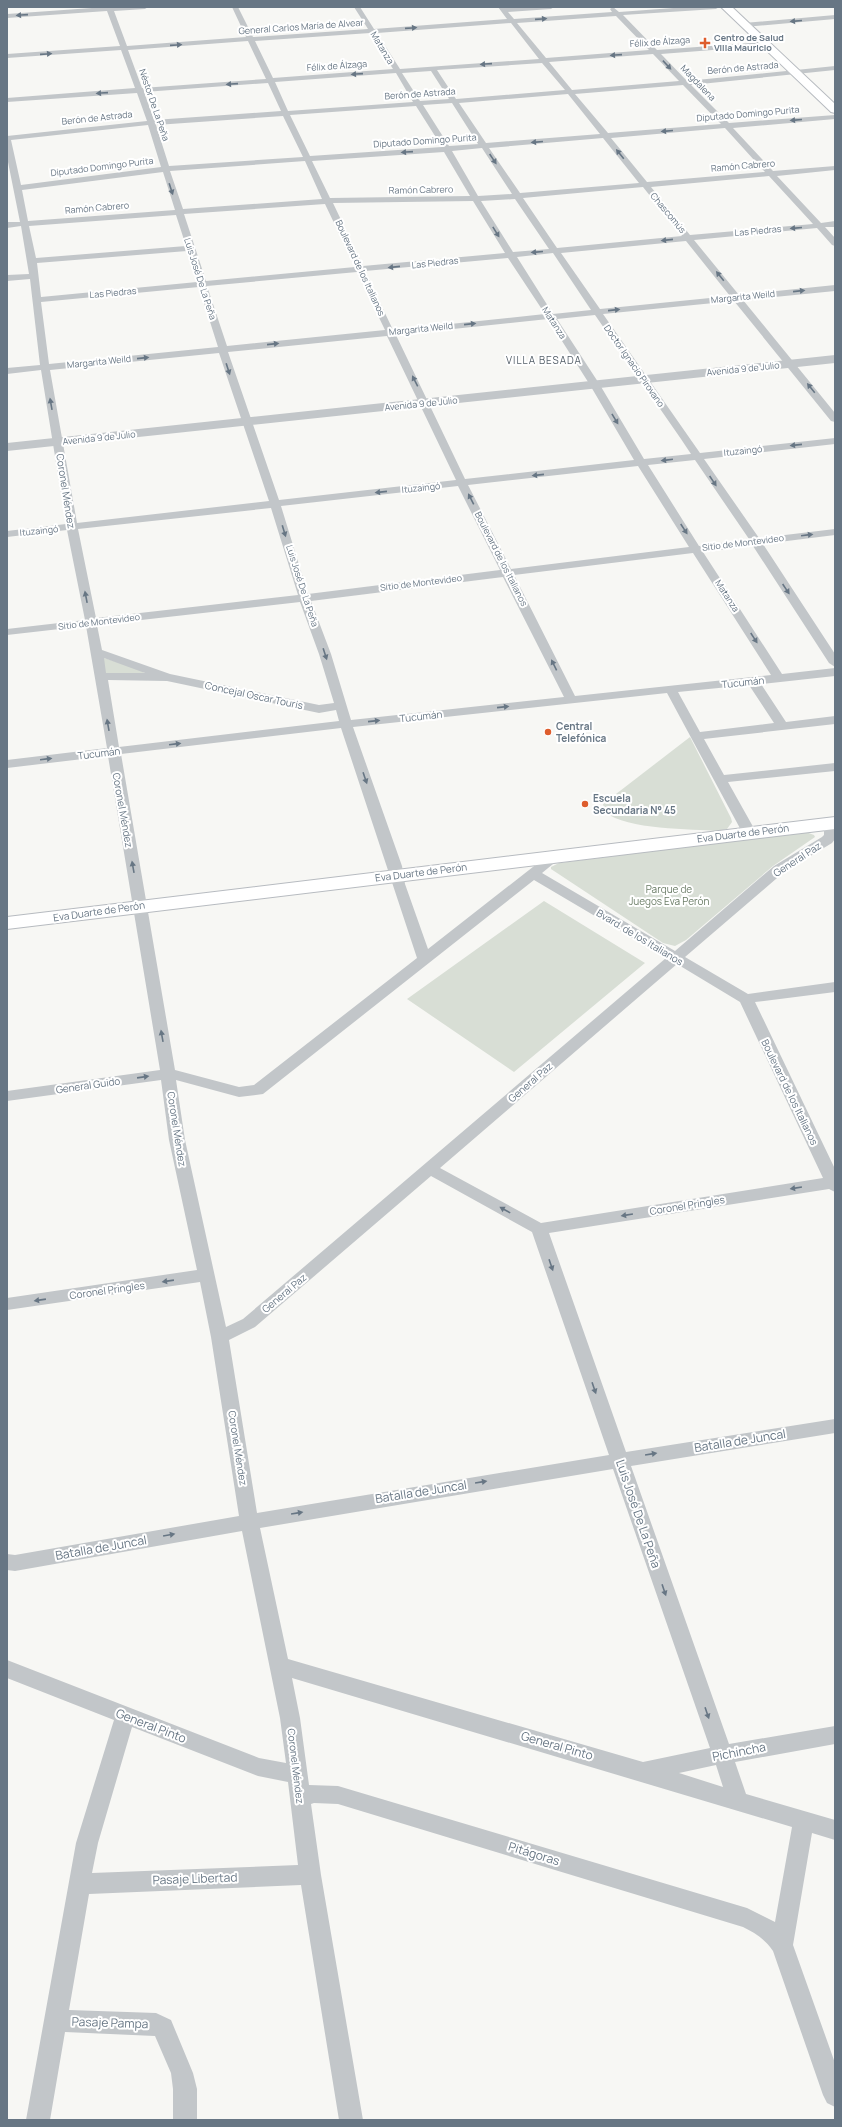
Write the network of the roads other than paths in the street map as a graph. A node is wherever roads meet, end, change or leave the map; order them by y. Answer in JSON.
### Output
{"nodes":[{"id":1,"x":145,"y":7,"type":"edge"},
{"id":2,"x":235,"y":7,"type":"edge"},
{"id":3,"x":357,"y":7,"type":"edge"},
{"id":4,"x":551,"y":7,"type":"edge"},
{"id":5,"x":611,"y":7,"type":"edge"},
{"id":6,"x":716,"y":7,"type":"edge"},
{"id":7,"x":726,"y":7,"type":"edge"},
{"id":8,"x":109,"y":8,"type":"edge"},
{"id":9,"x":502,"y":9,"type":"edge"},
{"id":10,"x":618,"y":14,"type":"junction"},
{"id":11,"x":7,"y":16,"type":"edge"},
{"id":12,"x":835,"y":18,"type":"edge"},
{"id":13,"x":512,"y":21,"type":"junction"},
{"id":14,"x":744,"y":25,"type":"junction"},
{"id":15,"x":372,"y":31,"type":"junction"},
{"id":16,"x":250,"y":39,"type":"junction"},
{"id":17,"x":764,"y":44,"type":"junction"},
{"id":18,"x":123,"y":48,"type":"junction"},
{"id":19,"x":655,"y":52,"type":"junction"},
{"id":20,"x":7,"y":56,"type":"edge"},
{"id":21,"x":544,"y":60,"type":"junction"},
{"id":22,"x":433,"y":68,"type":"junction"},
{"id":23,"x":835,"y":68,"type":"edge"},
{"id":24,"x":396,"y":72,"type":"junction"},
{"id":25,"x":794,"y":72,"type":"junction"},
{"id":26,"x":271,"y":81,"type":"junction"},
{"id":27,"x":684,"y":83,"type":"junction"},
{"id":28,"x":139,"y":91,"type":"junction"},
{"id":29,"x":569,"y":92,"type":"junction"},
{"id":30,"x":7,"y":100,"type":"edge"},
{"id":31,"x":454,"y":101,"type":"junction"},
{"id":32,"x":418,"y":104,"type":"junction"},
{"id":33,"x":835,"y":110,"type":"edge"},
{"id":34,"x":287,"y":114,"type":"junction"},
{"id":35,"x":835,"y":116,"type":"edge"},
{"id":36,"x":151,"y":122,"type":"junction"},
{"id":37,"x":726,"y":126,"type":"junction"},
{"id":38,"x":606,"y":136,"type":"junction"},
{"id":39,"x":7,"y":138,"type":"edge"},
{"id":40,"x":485,"y":146,"type":"junction"},
{"id":41,"x":447,"y":149,"type":"junction"},
{"id":42,"x":308,"y":159,"type":"junction"},
{"id":43,"x":835,"y":168,"type":"edge"},
{"id":44,"x":165,"y":170,"type":"junction"},
{"id":45,"x":770,"y":173,"type":"junction"},
{"id":46,"x":11,"y":176,"type":"edge"},
{"id":47,"x":645,"y":185,"type":"junction"},
{"id":48,"x":18,"y":188,"type":"junction"},
{"id":49,"x":518,"y":196,"type":"junction"},
{"id":50,"x":476,"y":199,"type":"junction"},
{"id":51,"x":327,"y":201,"type":"junction"},
{"id":52,"x":179,"y":211,"type":"junction"},
{"id":53,"x":24,"y":223,"type":"junction"},
{"id":54,"x":835,"y":224,"type":"edge"},
{"id":55,"x":7,"y":225,"type":"edge"},
{"id":56,"x":818,"y":226,"type":"junction"},
{"id":57,"x":689,"y":238,"type":"junction"},
{"id":58,"x":835,"y":243,"type":"edge"},
{"id":59,"x":190,"y":248,"type":"junction"},
{"id":60,"x":554,"y":251,"type":"junction"},
{"id":61,"x":511,"y":255,"type":"junction"},
{"id":62,"x":32,"y":261,"type":"junction"},
{"id":63,"x":362,"y":270,"type":"junction"},
{"id":64,"x":33,"y":276,"type":"junction"},
{"id":65,"x":7,"y":278,"type":"edge"},
{"id":66,"x":202,"y":285,"type":"junction"},
{"id":67,"x":835,"y":288,"type":"edge"},
{"id":68,"x":738,"y":297,"type":"junction"},
{"id":69,"x":36,"y":300,"type":"junction"},
{"id":70,"x":596,"y":312,"type":"junction"},
{"id":71,"x":549,"y":316,"type":"junction"},
{"id":72,"x":390,"y":332,"type":"junction"},
{"id":73,"x":222,"y":349,"type":"junction"},
{"id":74,"x":835,"y":359,"type":"edge"},
{"id":75,"x":791,"y":364,"type":"junction"},
{"id":76,"x":45,"y":368,"type":"junction"},
{"id":77,"x":7,"y":371,"type":"edge"},
{"id":78,"x":644,"y":380,"type":"junction"},
{"id":79,"x":595,"y":385,"type":"junction"},
{"id":80,"x":426,"y":403,"type":"junction"},
{"id":81,"x":835,"y":419,"type":"edge"},
{"id":82,"x":246,"y":422,"type":"junction"},
{"id":83,"x":835,"y":441,"type":"edge"},
{"id":84,"x":58,"y":442,"type":"junction"},
{"id":85,"x":7,"y":447,"type":"edge"},
{"id":86,"x":696,"y":456,"type":"junction"},
{"id":87,"x":641,"y":463,"type":"junction"},
{"id":88,"x":462,"y":483,"type":"junction"},
{"id":89,"x":275,"y":504,"type":"junction"},
{"id":90,"x":72,"y":528,"type":"junction"},
{"id":91,"x":835,"y":532,"type":"edge"},
{"id":92,"x":7,"y":534,"type":"edge"},
{"id":93,"x":754,"y":542,"type":"junction"},
{"id":94,"x":697,"y":549,"type":"junction"},
{"id":95,"x":508,"y":572,"type":"junction"},
{"id":96,"x":304,"y":598,"type":"junction"},
{"id":97,"x":91,"y":623,"type":"junction"},
{"id":98,"x":7,"y":632,"type":"edge"},
{"id":99,"x":97,"y":652,"type":"junction"},
{"id":100,"x":834,"y":659,"type":"edge"},
{"id":101,"x":835,"y":672,"type":"edge"},
{"id":102,"x":100,"y":676,"type":"junction"},
{"id":103,"x":167,"y":677,"type":"junction"},
{"id":104,"x":779,"y":678,"type":"junction"},
{"id":105,"x":753,"y":681,"type":"junction"},
{"id":106,"x":671,"y":690,"type":"junction"},
{"id":107,"x":571,"y":700,"type":"junction"},
{"id":108,"x":341,"y":706,"type":"junction"},
{"id":109,"x":327,"y":709,"type":"junction"},
{"id":110,"x":835,"y":720,"type":"edge"},
{"id":111,"x":346,"y":724,"type":"junction"},
{"id":112,"x":782,"y":726,"type":"junction"},
{"id":113,"x":318,"y":727,"type":"junction"},
{"id":114,"x":697,"y":736,"type":"junction"},
{"id":115,"x":113,"y":751,"type":"junction"},
{"id":116,"x":7,"y":764,"type":"edge"},
{"id":117,"x":835,"y":767,"type":"edge"},
{"id":118,"x":720,"y":780,"type":"junction"},
{"id":119,"x":833,"y":823,"type":"edge"},
{"id":120,"x":749,"y":832,"type":"junction"},
{"id":121,"x":557,"y":856,"type":"junction"},
{"id":122,"x":534,"y":874,"type":"junction"},
{"id":123,"x":396,"y":875,"type":"junction"},
{"id":124,"x":139,"y":906,"type":"junction"},
{"id":125,"x":7,"y":923,"type":"edge"},
{"id":126,"x":674,"y":958,"type":"junction"},
{"id":127,"x":425,"y":960,"type":"junction"},
{"id":128,"x":835,"y":987,"type":"edge"},
{"id":129,"x":746,"y":999,"type":"junction"},
{"id":130,"x":168,"y":1074,"type":"junction"},
{"id":131,"x":7,"y":1096,"type":"edge"},
{"id":132,"x":430,"y":1169,"type":"junction"},
{"id":133,"x":834,"y":1183,"type":"edge"},
{"id":134,"x":539,"y":1229,"type":"junction"},
{"id":135,"x":207,"y":1275,"type":"junction"},
{"id":136,"x":7,"y":1304,"type":"edge"},
{"id":137,"x":220,"y":1337,"type":"junction"},
{"id":138,"x":835,"y":1426,"type":"edge"},
{"id":139,"x":619,"y":1459,"type":"junction"},
{"id":140,"x":249,"y":1521,"type":"junction"},
{"id":141,"x":7,"y":1562,"type":"edge"},
{"id":142,"x":278,"y":1666,"type":"junction"},
{"id":143,"x":7,"y":1669,"type":"edge"},
{"id":144,"x":125,"y":1716,"type":"junction"},
{"id":145,"x":835,"y":1735,"type":"edge"},
{"id":146,"x":721,"y":1755,"type":"junction"},
{"id":147,"x":644,"y":1772,"type":"junction"},
{"id":148,"x":297,"y":1774,"type":"junction"},
{"id":149,"x":300,"y":1796,"type":"junction"},
{"id":150,"x":738,"y":1800,"type":"junction"},
{"id":151,"x":804,"y":1820,"type":"junction"},
{"id":152,"x":835,"y":1830,"type":"edge"},
{"id":153,"x":310,"y":1875,"type":"junction"},
{"id":154,"x":80,"y":1884,"type":"junction"},
{"id":155,"x":782,"y":1945,"type":"junction"},
{"id":156,"x":56,"y":2021,"type":"junction"},
{"id":157,"x":835,"y":2095,"type":"edge"},
{"id":158,"x":38,"y":2120,"type":"edge"},
{"id":159,"x":185,"y":2120,"type":"edge"},
{"id":160,"x":351,"y":2120,"type":"edge"}],
"edges":[{"from":1,"to":8,"type":"street"},
{"from":2,"to":16,"type":"street","name":"Boulevard de los Italianos"},
{"from":3,"to":15,"type":"street","name":"Matanza"},
{"from":4,"to":9,"type":"street"},
{"from":5,"to":10,"type":"street","name":"Magdalena"},
{"from":6,"to":10,"type":"street","name":"General Carlos María de Alvear"},
{"from":7,"to":14,"type":"main road"},
{"from":8,"to":11,"type":"street","one_way":true},
{"from":8,"to":18,"type":"street","name":"Néstor De La Peña"},
{"from":9,"to":13,"type":"street","name":"Chascomús"},
{"from":13,"to":10,"type":"street","name":"General Carlos María de Alvear","one_way":true},
{"from":10,"to":19,"type":"street","name":"Magdalena"},
{"from":12,"to":14,"type":"street","one_way":true},
{"from":15,"to":13,"type":"street","name":"General Carlos María de Alvear","one_way":true},
{"from":13,"to":21,"type":"street","name":"Chascomús"},
{"from":14,"to":17,"type":"main road"},
{"from":15,"to":16,"type":"street","name":"General Carlos María de Alvear"},
{"from":15,"to":24,"type":"street","name":"Matanza"},
{"from":18,"to":16,"type":"street","name":"General Carlos María de Alvear","one_way":true},
{"from":16,"to":26,"type":"street","name":"Boulevard de los Italianos"},
{"from":17,"to":19,"type":"street","name":"Félix de Álzaga"},
{"from":17,"to":25,"type":"main road"},
{"from":20,"to":18,"type":"street","name":"General Carlos María de Alvear","one_way":true},
{"from":18,"to":28,"type":"street","name":"Néstor De La Peña"},
{"from":19,"to":21,"type":"street","name":"Félix de Álzaga","one_way":true},
{"from":19,"to":27,"type":"street","name":"Magdalena","one_way":true},
{"from":21,"to":22,"type":"street","name":"Félix de Álzaga","one_way":true},
{"from":21,"to":29,"type":"street","name":"Chascomús"},
{"from":22,"to":24,"type":"street","name":"Félix de Álzaga"},
{"from":22,"to":31,"type":"street","name":"Doctor Ignacio Pirovano"},
{"from":23,"to":25,"type":"street","name":"Berón de Astrada"},
{"from":24,"to":26,"type":"street","name":"Félix de Álzaga","one_way":true},
{"from":24,"to":32,"type":"street","name":"Matanza"},
{"from":25,"to":27,"type":"street","name":"Berón de Astrada"},
{"from":25,"to":33,"type":"main road"},
{"from":26,"to":28,"type":"street","name":"Félix de Álzaga","one_way":true},
{"from":26,"to":34,"type":"street","name":"Boulevard de los Italianos"},
{"from":27,"to":29,"type":"street","name":"Berón de Astrada"},
{"from":27,"to":37,"type":"street","name":"Magdalena"},
{"from":28,"to":30,"type":"street","name":"Félix de Álzaga","one_way":true},
{"from":28,"to":36,"type":"street","name":"Néstor De La Peña"},
{"from":29,"to":31,"type":"street","name":"Berón de Astrada"},
{"from":29,"to":38,"type":"street","name":"Chascomús"},
{"from":31,"to":32,"type":"street","name":"Berón de Astrada"},
{"from":31,"to":40,"type":"street","name":"Doctor Ignacio Pirovano"},
{"from":32,"to":34,"type":"street","name":"Berón de Astrada"},
{"from":32,"to":41,"type":"street","name":"Matanza"},
{"from":34,"to":36,"type":"street","name":"Berón de Astrada"},
{"from":34,"to":42,"type":"street","name":"Boulevard de los Italianos"},
{"from":35,"to":37,"type":"street","name":"Diputado Domingo Purita","one_way":true},
{"from":36,"to":39,"type":"street","name":"Berón de Astrada"},
{"from":36,"to":44,"type":"street","name":"Néstor De La Peña"},
{"from":37,"to":38,"type":"street","name":"Diputado Domingo Purita","one_way":true},
{"from":37,"to":45,"type":"street","name":"Magdalena"},
{"from":38,"to":40,"type":"street","name":"Diputado Domingo Purita","one_way":true},
{"from":47,"to":38,"type":"street","name":"Chascomús","one_way":true},
{"from":39,"to":46,"type":"street","name":"Coronel Méndez"},
{"from":40,"to":41,"type":"street","name":"Diputado Domingo Purita"},
{"from":40,"to":49,"type":"street","name":"Doctor Ignacio Pirovano","one_way":true},
{"from":41,"to":42,"type":"street","name":"Diputado Domingo Purita","one_way":true},
{"from":41,"to":50,"type":"street","name":"Matanza"},
{"from":42,"to":44,"type":"street","name":"Diputado Domingo Purita"},
{"from":42,"to":51,"type":"street","name":"Boulevard de los Italianos"},
{"from":43,"to":45,"type":"street","name":"Ramón Cabrero"},
{"from":44,"to":48,"type":"street","name":"Diputado Domingo Purita"},
{"from":44,"to":52,"type":"street","name":"Néstor De La Peña","one_way":true},
{"from":45,"to":47,"type":"street","name":"Ramón Cabrero"},
{"from":45,"to":56,"type":"street","name":"Magdalena"},
{"from":46,"to":48,"type":"street","name":"Coronel Méndez"},
{"from":47,"to":49,"type":"street","name":"Ramón Cabrero"},
{"from":47,"to":57,"type":"street","name":"Chascomús"},
{"from":48,"to":53,"type":"street","name":"Coronel Méndez"},
{"from":49,"to":50,"type":"street","name":"Ramón Cabrero"},
{"from":49,"to":60,"type":"street","name":"Doctor Ignacio Pirovano"},
{"from":50,"to":51,"type":"street","name":"Ramón Cabrero"},
{"from":50,"to":61,"type":"street","name":"Matanza","one_way":true},
{"from":51,"to":52,"type":"street","name":"Ramón Cabrero"},
{"from":51,"to":63,"type":"street","name":"Boulevard de los Italianos"},
{"from":52,"to":53,"type":"street","name":"Ramón Cabrero"},
{"from":52,"to":59,"type":"street","name":"Luis José De La Peña"},
{"from":53,"to":55,"type":"street","name":"Ramón Cabrero"},
{"from":53,"to":62,"type":"street","name":"Coronel Méndez"},
{"from":54,"to":56,"type":"street","name":"Las Piedras"},
{"from":56,"to":57,"type":"street","name":"Las Piedras","one_way":true},
{"from":56,"to":58,"type":"street","name":"Magdalena"},
{"from":57,"to":60,"type":"street","name":"Las Piedras","one_way":true},
{"from":68,"to":57,"type":"street","name":"Chascomús","one_way":true},
{"from":59,"to":62,"type":"street"},
{"from":59,"to":66,"type":"street","name":"Luis José De La Peña"},
{"from":60,"to":61,"type":"street","name":"Las Piedras","one_way":true},
{"from":60,"to":70,"type":"street","name":"Doctor Ignacio Pirovano"},
{"from":61,"to":63,"type":"street","name":"Las Piedras","one_way":true},
{"from":61,"to":71,"type":"street","name":"Matanza"},
{"from":62,"to":64,"type":"street","name":"Coronel Méndez"},
{"from":63,"to":66,"type":"street","name":"Las Piedras"},
{"from":63,"to":72,"type":"street","name":"Boulevard de los Italianos"},
{"from":64,"to":65,"type":"street"},
{"from":64,"to":69,"type":"street","name":"Coronel Méndez"},
{"from":66,"to":69,"type":"street","name":"Las Piedras"},
{"from":66,"to":73,"type":"street","name":"Luis José De La Peña"},
{"from":68,"to":67,"type":"street","name":"Margarita Weild","one_way":true},
{"from":70,"to":68,"type":"street","name":"Margarita Weild","one_way":true},
{"from":68,"to":75,"type":"street","name":"Chascomús"},
{"from":69,"to":76,"type":"street","name":"Coronel Méndez"},
{"from":70,"to":71,"type":"street","name":"Margarita Weild"},
{"from":70,"to":78,"type":"street","name":"Doctor Ignacio Pirovano"},
{"from":72,"to":71,"type":"street","name":"Margarita Weild","one_way":true},
{"from":71,"to":79,"type":"street","name":"Matanza"},
{"from":73,"to":72,"type":"street","name":"Margarita Weild","one_way":true},
{"from":80,"to":72,"type":"street","name":"Boulevard de los Italianos","one_way":true},
{"from":76,"to":73,"type":"street","name":"Margarita Weild","one_way":true},
{"from":73,"to":82,"type":"street","name":"Luis José De La Peña","one_way":true},
{"from":74,"to":75,"type":"street","name":"Avenida 9 de Julio"},
{"from":75,"to":78,"type":"street","name":"Avenida 9 de Julio"},
{"from":81,"to":75,"type":"street","name":"Chascomús","one_way":true},
{"from":76,"to":77,"type":"street","name":"Margarita Weild"},
{"from":84,"to":76,"type":"street","name":"Coronel Méndez","one_way":true},
{"from":78,"to":79,"type":"street","name":"Avenida 9 de Julio"},
{"from":78,"to":86,"type":"street","name":"Doctor Ignacio Pirovano"},
{"from":79,"to":80,"type":"street","name":"Avenida 9 de Julio"},
{"from":79,"to":87,"type":"street","name":"Matanza","one_way":true},
{"from":80,"to":82,"type":"street","name":"Avenida 9 de Julio"},
{"from":80,"to":88,"type":"street","name":"Boulevard de los Italianos"},
{"from":82,"to":84,"type":"street","name":"Avenida 9 de Julio"},
{"from":82,"to":89,"type":"street","name":"Luis José De La Peña"},
{"from":83,"to":86,"type":"street","name":"Ituzaingó","one_way":true},
{"from":84,"to":85,"type":"street","name":"Avenida 9 de Julio"},
{"from":84,"to":90,"type":"street","name":"Coronel Méndez"},
{"from":86,"to":87,"type":"street","name":"Ituzaingó","one_way":true},
{"from":86,"to":93,"type":"street","name":"Doctor Ignacio Pirovano","one_way":true},
{"from":87,"to":88,"type":"street","name":"Ituzaingó","one_way":true},
{"from":87,"to":94,"type":"street","name":"Matanza","one_way":true},
{"from":88,"to":89,"type":"street","name":"Ituzaingó","one_way":true},
{"from":95,"to":88,"type":"street","name":"Boulevard de los Italianos","one_way":true},
{"from":89,"to":90,"type":"street","name":"Ituzaingó"},
{"from":89,"to":96,"type":"street","name":"Luis José De La Peña","one_way":true},
{"from":90,"to":92,"type":"street","name":"Ituzaingó"},
{"from":97,"to":90,"type":"street","name":"Coronel Méndez","one_way":true},
{"from":93,"to":91,"type":"street","name":"Sitio de Montevideo","one_way":true},
{"from":93,"to":94,"type":"street","name":"Sitio de Montevideo"},
{"from":93,"to":100,"type":"street","name":"Doctor Ignacio Pirovano","one_way":true},
{"from":94,"to":95,"type":"street","name":"Sitio de Montevideo"},
{"from":94,"to":104,"type":"street","name":"Matanza","one_way":true},
{"from":95,"to":96,"type":"street","name":"Sitio de Montevideo"},
{"from":107,"to":95,"type":"street","name":"Boulevard de los Italianos","one_way":true},
{"from":96,"to":97,"type":"street","name":"Sitio de Montevideo"},
{"from":96,"to":108,"type":"street","name":"Luis José De La Peña","one_way":true},
{"from":97,"to":98,"type":"street","name":"Sitio de Montevideo"},
{"from":97,"to":99,"type":"street","name":"Coronel Méndez"},
{"from":99,"to":102,"type":"street","name":"Coronel Méndez"},
{"from":99,"to":103,"type":"street","name":"Concejal Oscar Touris"},
{"from":101,"to":104,"type":"street","name":"Tucumán"},
{"from":102,"to":103,"type":"street","name":"Concejal Oscar Touris"},
{"from":115,"to":102,"type":"street","name":"Coronel Méndez","one_way":true},
{"from":103,"to":109,"type":"street","name":"Concejal Oscar Touris"},
{"from":104,"to":105,"type":"street","name":"Tucumán"},
{"from":105,"to":106,"type":"street","name":"Tucumán"},
{"from":105,"to":112,"type":"street"},
{"from":106,"to":107,"type":"street","name":"Tucumán"},
{"from":106,"to":114,"type":"street"},
{"from":111,"to":107,"type":"street","name":"Tucumán","one_way":true},
{"from":108,"to":109,"type":"street","name":"Concejal Oscar Touris"},
{"from":108,"to":111,"type":"street","name":"Luis José De La Peña"},
{"from":109,"to":113,"type":"street"},
{"from":110,"to":112,"type":"street"},
{"from":111,"to":113,"type":"street","name":"Tucumán"},
{"from":111,"to":123,"type":"street","name":"Luis José De La Peña","one_way":true},
{"from":112,"to":114,"type":"street"},
{"from":115,"to":113,"type":"street","name":"Tucumán","one_way":true},
{"from":114,"to":118,"type":"street"},
{"from":116,"to":115,"type":"street","name":"Tucumán","one_way":true},
{"from":124,"to":115,"type":"street","name":"Coronel Méndez","one_way":true},
{"from":117,"to":118,"type":"street"},
{"from":118,"to":120,"type":"street"},
{"from":119,"to":120,"type":"main road","name":"Eva Duarte de Perón"},
{"from":119,"to":126,"type":"street","name":"General Paz"},
{"from":120,"to":121,"type":"main road","name":"Eva Duarte de Perón"},
{"from":121,"to":122,"type":"street"},
{"from":121,"to":123,"type":"main road","name":"Eva Duarte de Perón"},
{"from":122,"to":126,"type":"street","name":"Bvard. de los Italianos"},
{"from":122,"to":127,"type":"street"},
{"from":123,"to":124,"type":"main road","name":"Eva Duarte de Perón"},
{"from":123,"to":127,"type":"street","name":"Luis José De La Peña"},
{"from":124,"to":125,"type":"main road","name":"Eva Duarte de Perón"},
{"from":130,"to":124,"type":"street","name":"Coronel Méndez","one_way":true},
{"from":126,"to":129,"type":"street","name":"Bvard. de los Italianos"},
{"from":126,"to":132,"type":"street","name":"General Paz"},
{"from":127,"to":130,"type":"street"},
{"from":128,"to":129,"type":"street"},
{"from":129,"to":133,"type":"street","name":"Boulevard de los Italianos"},
{"from":131,"to":130,"type":"street","name":"General Guido","one_way":true},
{"from":130,"to":135,"type":"street","name":"Coronel Méndez"},
{"from":134,"to":132,"type":"street","one_way":true},
{"from":132,"to":137,"type":"street","name":"General Paz"},
{"from":133,"to":134,"type":"street","name":"Coronel Pringles","one_way":true},
{"from":134,"to":139,"type":"street","name":"Luis José De La Peña","one_way":true},
{"from":135,"to":136,"type":"street","name":"Coronel Pringles","one_way":true},
{"from":135,"to":137,"type":"street","name":"Coronel Méndez"},
{"from":137,"to":140,"type":"street","name":"Coronel Méndez"},
{"from":139,"to":138,"type":"street","name":"Batalla de Juncal","one_way":true},
{"from":140,"to":139,"type":"street","name":"Batalla de Juncal","one_way":true},
{"from":139,"to":146,"type":"street","name":"Luis José De La Peña","one_way":true},
{"from":141,"to":140,"type":"street","name":"Batalla de Juncal","one_way":true},
{"from":140,"to":142,"type":"street","name":"Coronel Méndez"},
{"from":142,"to":147,"type":"street","name":"General Pinto"},
{"from":142,"to":148,"type":"street","name":"Coronel Méndez"},
{"from":143,"to":144,"type":"street","name":"General Pinto"},
{"from":144,"to":148,"type":"street","name":"General Pinto"},
{"from":144,"to":154,"type":"street"},
{"from":145,"to":146,"type":"street","name":"Pichincha"},
{"from":146,"to":147,"type":"street","name":"Pichincha"},
{"from":146,"to":150,"type":"street","name":"Luis José De La Peña"},
{"from":147,"to":150,"type":"street","name":"General Pinto"},
{"from":148,"to":149,"type":"street","name":"Coronel Méndez"},
{"from":149,"to":153,"type":"street","name":"Coronel Méndez"},
{"from":149,"to":155,"type":"street","name":"Pitágoras"},
{"from":150,"to":151,"type":"street","name":"General Pinto"},
{"from":151,"to":152,"type":"street","name":"General Pinto"},
{"from":151,"to":155,"type":"street"},
{"from":153,"to":154,"type":"street","name":"Pasaje Libertad"},
{"from":153,"to":160,"type":"street","name":"Coronel Méndez"},
{"from":154,"to":156,"type":"street"},
{"from":155,"to":157,"type":"street"},
{"from":156,"to":158,"type":"street"},
{"from":156,"to":159,"type":"street","name":"Pasaje Pampa"}]}
